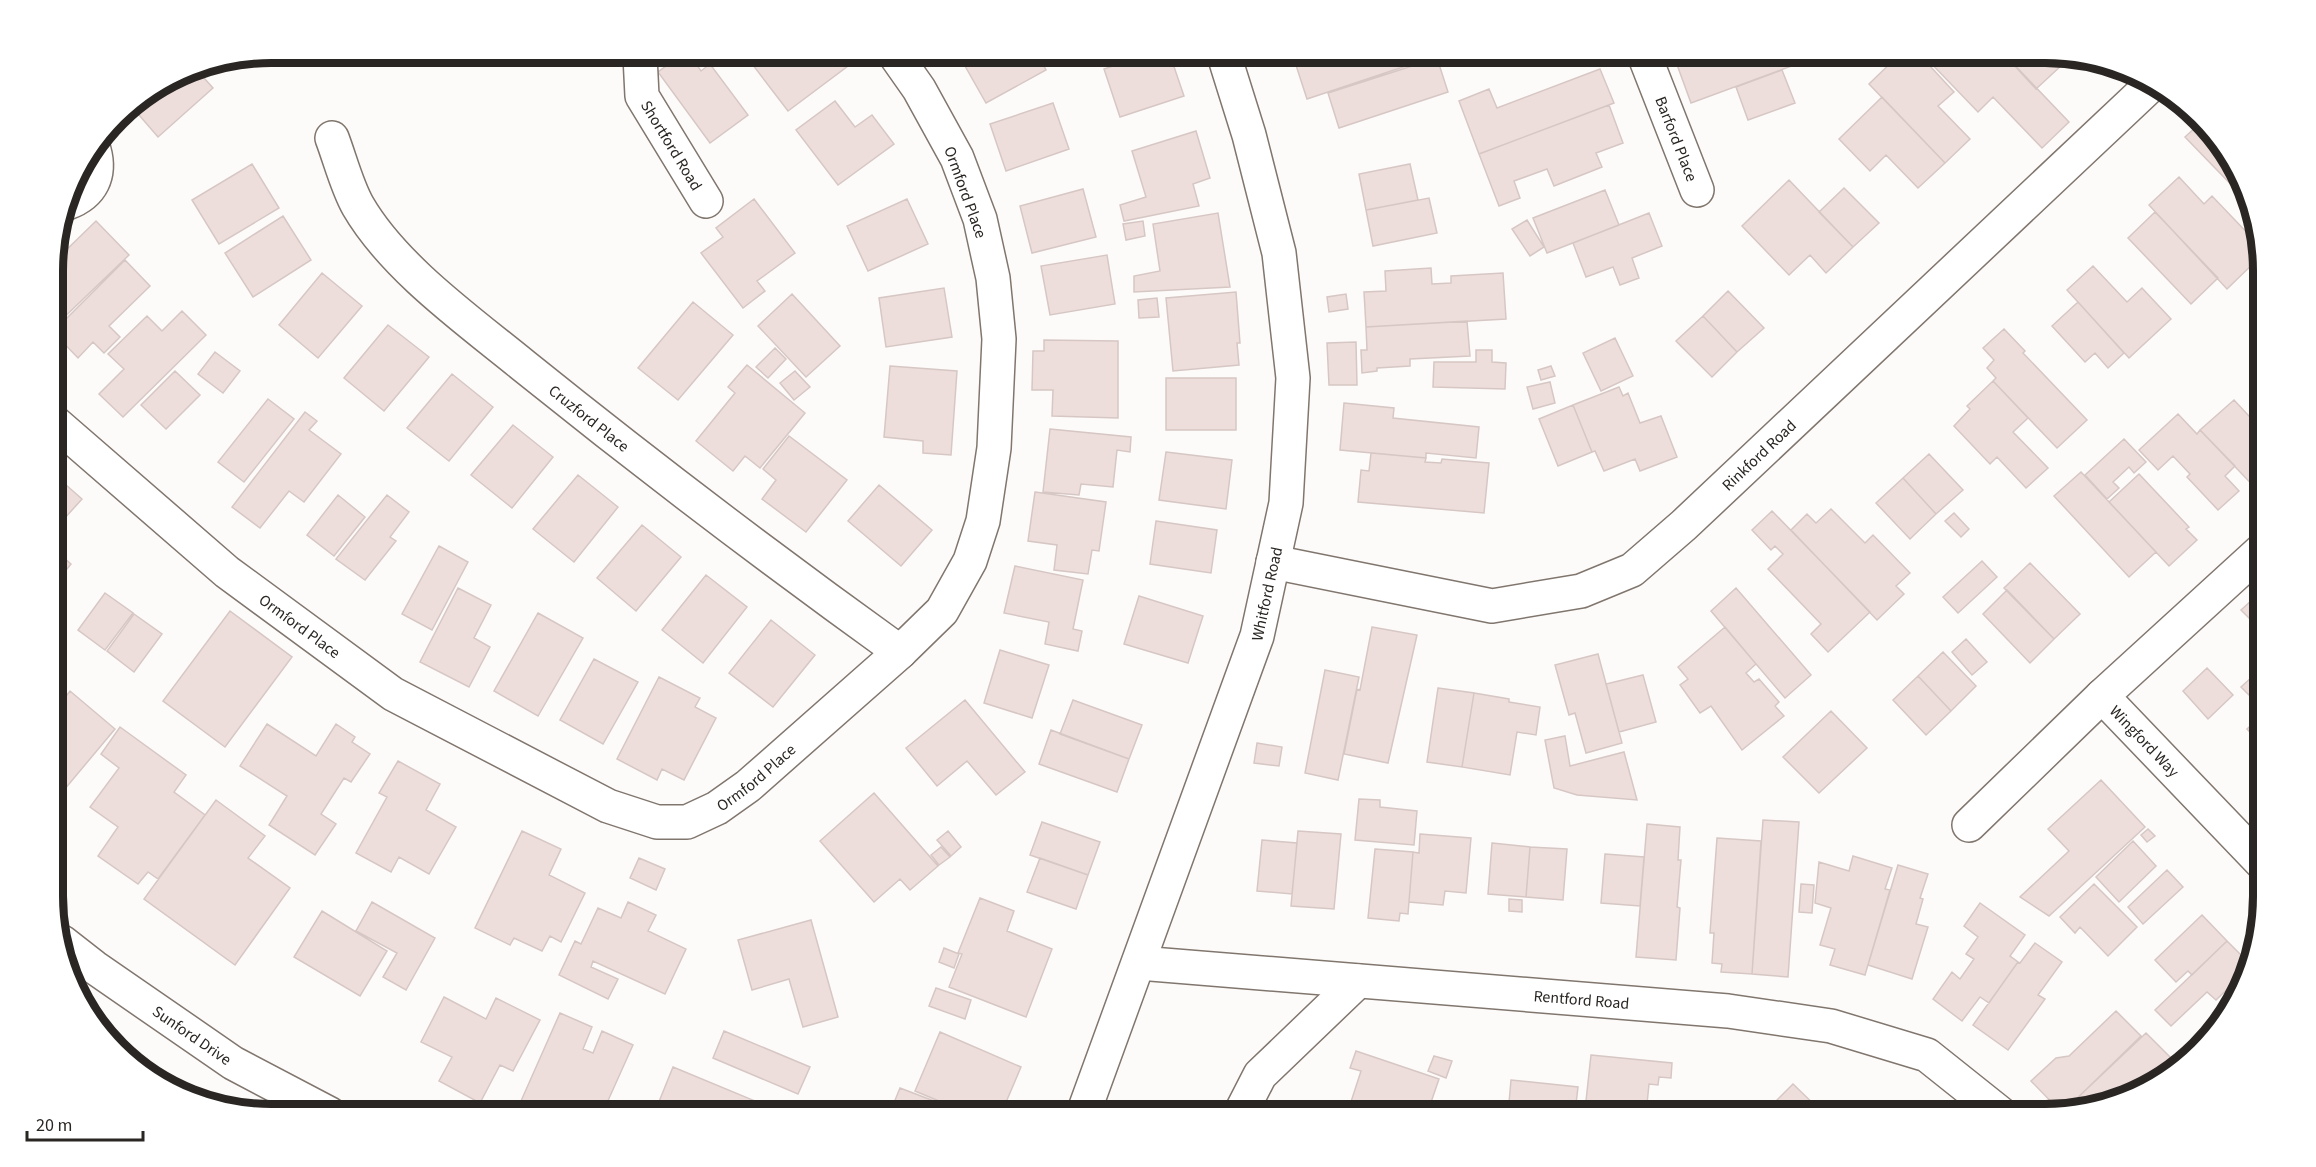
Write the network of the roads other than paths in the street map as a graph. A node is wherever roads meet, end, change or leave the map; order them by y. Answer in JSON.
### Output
{"nodes":[{"id":1,"x":640,"y":63,"type":"edge"},
{"id":2,"x":901,"y":63,"type":"edge"},
{"id":3,"x":1226,"y":63,"type":"edge"},
{"id":4,"x":1647,"y":63,"type":"edge"},
{"id":5,"x":2146,"y":90,"type":"edge"},
{"id":6,"x":332,"y":138,"type":"dead end"},
{"id":7,"x":96,"y":159,"type":"edge"},
{"id":8,"x":1697,"y":190,"type":"dead end"},
{"id":9,"x":76,"y":199,"type":"edge"},
{"id":10,"x":706,"y":201,"type":"dead end"},
{"id":11,"x":63,"y":430,"type":"edge"},
{"id":12,"x":2253,"y":557,"type":"edge"},
{"id":13,"x":1273,"y":562,"type":"junction"},
{"id":14,"x":900,"y":652,"type":"junction"},
{"id":15,"x":2103,"y":696,"type":"junction"},
{"id":16,"x":1969,"y":825,"type":"dead end"},
{"id":17,"x":2253,"y":854,"type":"edge"},
{"id":18,"x":70,"y":948,"type":"edge"},
{"id":19,"x":1139,"y":963,"type":"junction"},
{"id":20,"x":1358,"y":981,"type":"junction"},
{"id":21,"x":311,"y":1104,"type":"edge"},
{"id":22,"x":1087,"y":1104,"type":"edge"},
{"id":23,"x":1245,"y":1104,"type":"edge"},
{"id":24,"x":1988,"y":1104,"type":"edge"}],
"edges":[{"from":1,"to":10,"type":"street","name":"Shortford Road"},
{"from":2,"to":14,"type":"street","name":"Ormford Place"},
{"from":3,"to":13,"type":"street","name":"Whitford Road"},
{"from":4,"to":8,"type":"street","name":"Barford Place"},
{"from":5,"to":13,"type":"street","name":"Rinkford Road"},
{"from":6,"to":14,"type":"street","name":"Cruzford Place"},
{"from":7,"to":9,"type":"street"},
{"from":11,"to":14,"type":"street","name":"Ormford Place"},
{"from":12,"to":15,"type":"street","name":"Wingford Way"},
{"from":13,"to":19,"type":"street","name":"Whitford Road"},
{"from":15,"to":16,"type":"street"},
{"from":15,"to":17,"type":"street","name":"Wingford Way"},
{"from":18,"to":21,"type":"street","name":"Sunford Drive"},
{"from":19,"to":20,"type":"street","name":"Rentford Road"},
{"from":19,"to":22,"type":"street","name":"Whitford Road"},
{"from":20,"to":23,"type":"street"},
{"from":20,"to":24,"type":"street","name":"Rentford Road"}]}
